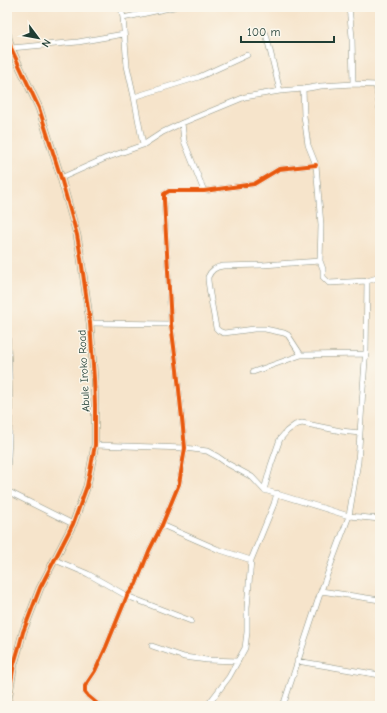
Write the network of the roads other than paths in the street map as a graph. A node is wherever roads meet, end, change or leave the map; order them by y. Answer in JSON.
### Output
{"nodes":[{"id":1,"x":121,"y":7,"type":"edge"},
{"id":2,"x":174,"y":7,"type":"edge"},
{"id":3,"x":349,"y":7,"type":"edge"},
{"id":4,"x":163,"y":8,"type":"edge"},
{"id":5,"x":123,"y":18,"type":"junction"},
{"id":6,"x":7,"y":33,"type":"edge"},
{"id":7,"x":124,"y":34,"type":"junction"},
{"id":8,"x":266,"y":34,"type":"dead end"},
{"id":9,"x":10,"y":48,"type":"junction"},
{"id":10,"x":247,"y":55,"type":"dead end"},
{"id":11,"x":353,"y":84,"type":"junction"},
{"id":12,"x":378,"y":85,"type":"edge"},
{"id":13,"x":303,"y":89,"type":"junction"},
{"id":14,"x":280,"y":91,"type":"junction"},
{"id":15,"x":134,"y":98,"type":"junction"},
{"id":16,"x":380,"y":110,"type":"edge"},
{"id":17,"x":182,"y":123,"type":"junction"},
{"id":18,"x":143,"y":145,"type":"junction"},
{"id":19,"x":316,"y":165,"type":"junction"},
{"id":20,"x":61,"y":178,"type":"junction"},
{"id":21,"x":204,"y":191,"type":"junction"},
{"id":22,"x":320,"y":261,"type":"junction"},
{"id":23,"x":380,"y":277,"type":"edge"},
{"id":24,"x":367,"y":281,"type":"junction"},
{"id":25,"x":90,"y":323,"type":"junction"},
{"id":26,"x":171,"y":324,"type":"junction"},
{"id":27,"x":7,"y":328,"type":"edge"},
{"id":28,"x":366,"y":354,"type":"junction"},
{"id":29,"x":301,"y":355,"type":"junction"},
{"id":30,"x":253,"y":372,"type":"dead end"},
{"id":31,"x":8,"y":390,"type":"edge"},
{"id":32,"x":360,"y":434,"type":"junction"},
{"id":33,"x":95,"y":445,"type":"junction"},
{"id":34,"x":185,"y":448,"type":"junction"},
{"id":35,"x":7,"y":470,"type":"edge"},
{"id":36,"x":264,"y":490,"type":"junction"},
{"id":37,"x":7,"y":491,"type":"edge"},
{"id":38,"x":277,"y":494,"type":"junction"},
{"id":39,"x":349,"y":516,"type":"junction"},
{"id":40,"x":380,"y":519,"type":"edge"},
{"id":41,"x":73,"y":524,"type":"junction"},
{"id":42,"x":162,"y":525,"type":"junction"},
{"id":43,"x":55,"y":560,"type":"junction"},
{"id":44,"x":250,"y":560,"type":"junction"},
{"id":45,"x":321,"y":591,"type":"junction"},
{"id":46,"x":127,"y":596,"type":"junction"},
{"id":47,"x":380,"y":600,"type":"edge"},
{"id":48,"x":191,"y":621,"type":"dead end"},
{"id":49,"x":152,"y":646,"type":"dead end"},
{"id":50,"x":7,"y":659,"type":"edge"},
{"id":51,"x":238,"y":661,"type":"junction"},
{"id":52,"x":297,"y":661,"type":"junction"},
{"id":53,"x":14,"y":664,"type":"junction"},
{"id":54,"x":380,"y":675,"type":"edge"},
{"id":55,"x":7,"y":706,"type":"edge"},
{"id":56,"x":100,"y":706,"type":"edge"},
{"id":57,"x":207,"y":706,"type":"edge"},
{"id":58,"x":283,"y":706,"type":"edge"}],
"edges":[{"from":1,"to":5,"type":"street"},
{"from":2,"to":4,"type":"street"},
{"from":3,"to":11,"type":"street"},
{"from":4,"to":5,"type":"street"},
{"from":5,"to":7,"type":"street"},
{"from":6,"to":9,"type":"street","name":"Abule Iroko Road"},
{"from":7,"to":9,"type":"street"},
{"from":7,"to":15,"type":"street"},
{"from":8,"to":14,"type":"street"},
{"from":9,"to":20,"type":"street","name":"Abule Iroko Road"},
{"from":10,"to":15,"type":"street"},
{"from":11,"to":12,"type":"street"},
{"from":11,"to":13,"type":"street"},
{"from":12,"to":16,"type":"street"},
{"from":13,"to":14,"type":"street"},
{"from":13,"to":19,"type":"street"},
{"from":14,"to":17,"type":"street"},
{"from":15,"to":18,"type":"street"},
{"from":17,"to":18,"type":"street"},
{"from":17,"to":21,"type":"street"},
{"from":18,"to":20,"type":"street"},
{"from":19,"to":21,"type":"street"},
{"from":19,"to":22,"type":"street"},
{"from":20,"to":25,"type":"street","name":"Abule Iroko Road"},
{"from":21,"to":26,"type":"street"},
{"from":22,"to":24,"type":"street"},
{"from":22,"to":29,"type":"street"},
{"from":23,"to":24,"type":"street"},
{"from":24,"to":28,"type":"street"},
{"from":25,"to":26,"type":"street"},
{"from":25,"to":33,"type":"street","name":"Abule Iroko Road"},
{"from":26,"to":34,"type":"street"},
{"from":27,"to":31,"type":"street"},
{"from":28,"to":29,"type":"street"},
{"from":28,"to":32,"type":"street"},
{"from":29,"to":30,"type":"street"},
{"from":31,"to":35,"type":"street"},
{"from":32,"to":36,"type":"street"},
{"from":32,"to":39,"type":"street"},
{"from":33,"to":34,"type":"street"},
{"from":33,"to":41,"type":"street","name":"Abule Iroko Road"},
{"from":34,"to":36,"type":"street"},
{"from":34,"to":42,"type":"street"},
{"from":36,"to":38,"type":"street"},
{"from":37,"to":41,"type":"street"},
{"from":38,"to":39,"type":"street"},
{"from":38,"to":44,"type":"street"},
{"from":39,"to":40,"type":"street"},
{"from":39,"to":45,"type":"street"},
{"from":41,"to":43,"type":"street","name":"Abule Iroko Road"},
{"from":42,"to":44,"type":"street"},
{"from":42,"to":46,"type":"street"},
{"from":43,"to":46,"type":"street"},
{"from":43,"to":53,"type":"street","name":"Abule Iroko Road"},
{"from":44,"to":51,"type":"street"},
{"from":45,"to":47,"type":"street"},
{"from":45,"to":52,"type":"street"},
{"from":46,"to":48,"type":"street"},
{"from":46,"to":56,"type":"street"},
{"from":49,"to":51,"type":"street"},
{"from":50,"to":53,"type":"street"},
{"from":51,"to":57,"type":"street"},
{"from":52,"to":54,"type":"street"},
{"from":52,"to":58,"type":"street"},
{"from":53,"to":55,"type":"street","name":"Abule Iroko Road"}]}
